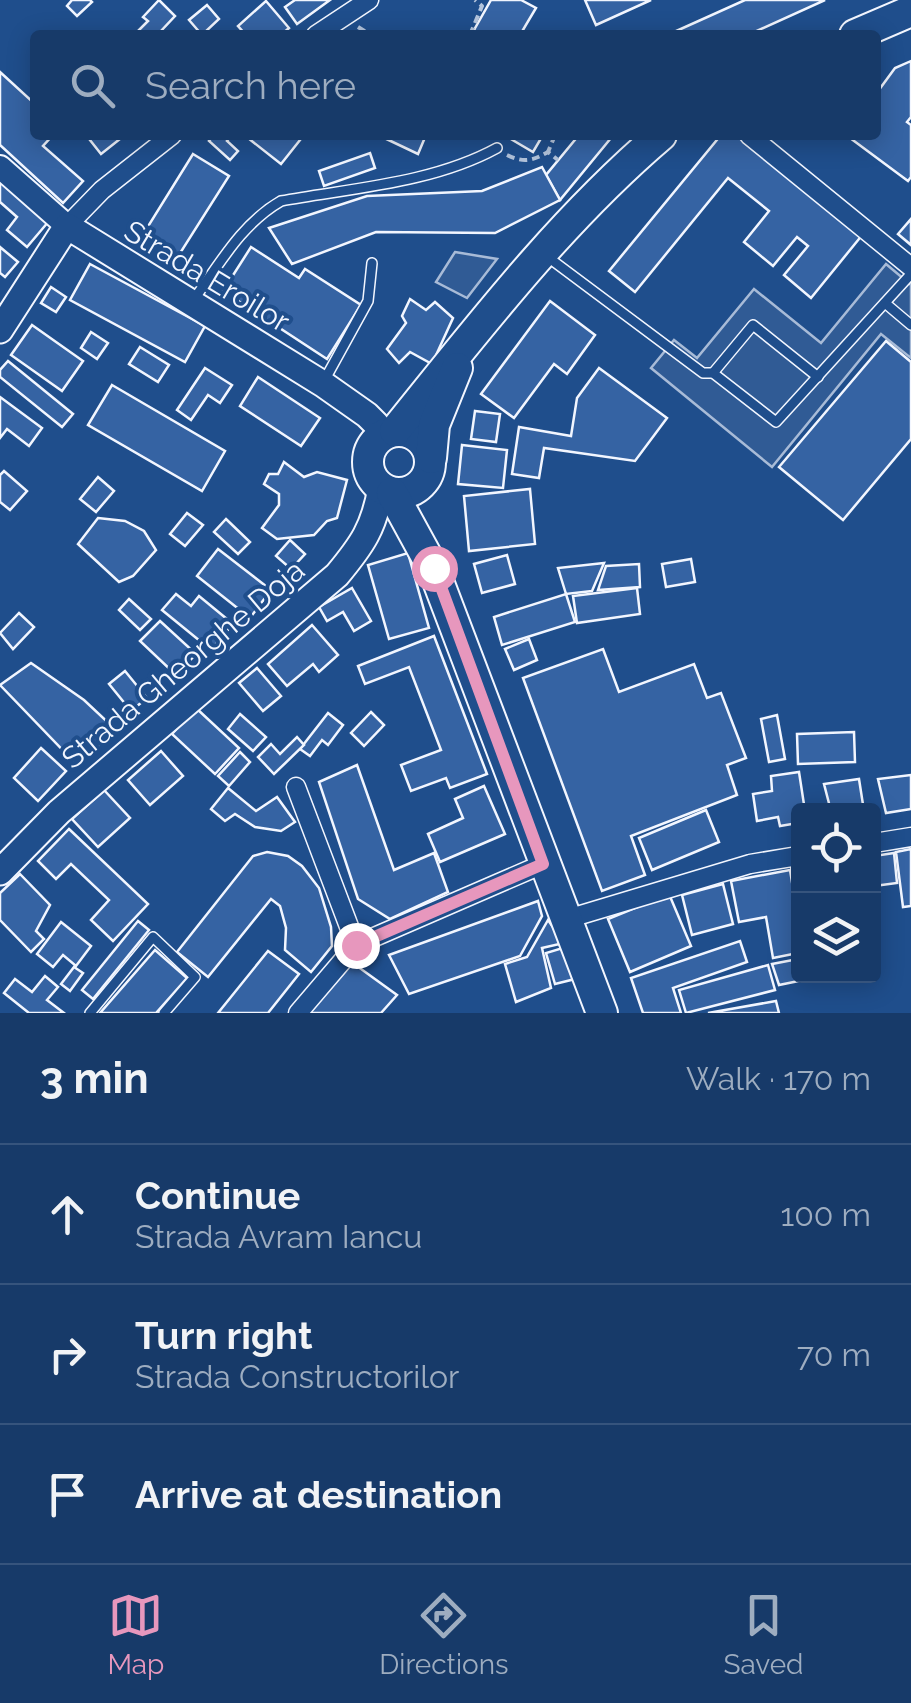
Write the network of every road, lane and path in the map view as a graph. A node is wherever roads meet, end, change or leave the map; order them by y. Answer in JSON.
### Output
{"nodes":[{"id":1,"x":369,"y":0,"type":"edge"},
{"id":2,"x":474,"y":0,"type":"edge"},
{"id":3,"x":911,"y":11,"type":"edge"},
{"id":4,"x":324,"y":30,"type":"edge"},
{"id":5,"x":472,"y":30,"type":"edge"},
{"id":6,"x":866,"y":30,"type":"edge"},
{"id":7,"x":166,"y":140,"type":"edge"},
{"id":8,"x":553,"y":140,"type":"edge"},
{"id":9,"x":656,"y":140,"type":"edge"},
{"id":10,"x":755,"y":140,"type":"edge"},
{"id":11,"x":497,"y":148,"type":"joint"},
{"id":12,"x":548,"y":152,"type":"junction"},
{"id":13,"x":558,"y":160,"type":"dead end"},
{"id":14,"x":0,"y":168,"type":"edge"},
{"id":15,"x":67,"y":226,"type":"junction"},
{"id":16,"x":542,"y":253,"type":"junction"},
{"id":17,"x":372,"y":263,"type":"dead end"},
{"id":18,"x":911,"y":271,"type":"edge"},
{"id":19,"x":885,"y":303,"type":"junction"},
{"id":20,"x":191,"y":305,"type":"junction"},
{"id":21,"x":488,"y":314,"type":"junction"},
{"id":22,"x":911,"y":324,"type":"edge"},
{"id":23,"x":0,"y":330,"type":"edge"},
{"id":24,"x":713,"y":373,"type":"junction"},
{"id":25,"x":818,"y":377,"type":"junction"},
{"id":26,"x":323,"y":384,"type":"junction"},
{"id":27,"x":388,"y":434,"type":"junction"},
{"id":28,"x":430,"y":465,"type":"junction"},
{"id":29,"x":386,"y":491,"type":"junction"},
{"id":30,"x":434,"y":568,"type":"junction"},
{"id":31,"x":296,"y":788,"type":"dead end"},
{"id":32,"x":911,"y":837,"type":"edge"},
{"id":33,"x":881,"y":842,"type":"edge"},
{"id":34,"x":791,"y":857,"type":"edge"},
{"id":35,"x":543,"y":864,"type":"junction"},
{"id":36,"x":0,"y":872,"type":"edge"},
{"id":37,"x":567,"y":919,"type":"junction"},
{"id":38,"x":356,"y":945,"type":"junction"},
{"id":39,"x":90,"y":1013,"type":"edge"},
{"id":40,"x":164,"y":1013,"type":"edge"},
{"id":41,"x":298,"y":1013,"type":"edge"},
{"id":42,"x":602,"y":1013,"type":"edge"}],
"edges":[{"from":1,"to":4,"type":"street"},
{"from":2,"to":5,"type":"path"},
{"from":3,"to":6,"type":"main road"},
{"from":7,"to":15,"type":"street"},
{"from":8,"to":12,"type":"path"},
{"from":9,"to":16,"type":"main road"},
{"from":10,"to":18,"type":"street"},
{"from":11,"to":12,"type":"path"},
{"from":11,"to":20,"type":"lane"},
{"from":12,"to":13,"type":"path"},
{"from":14,"to":15,"type":"street","name":"Strada Eroilor"},
{"from":15,"to":20,"type":"main road","name":"Strada Eroilor"},
{"from":15,"to":23,"type":"main road"},
{"from":16,"to":21,"type":"main road"},
{"from":16,"to":24,"type":"lane"},
{"from":17,"to":26,"type":"lane"},
{"from":18,"to":19,"type":"lane"},
{"from":19,"to":22,"type":"lane"},
{"from":19,"to":25,"type":"lane"},
{"from":20,"to":26,"type":"main road","name":"Strada Eroilor"},
{"from":21,"to":27,"type":"main road"},
{"from":21,"to":28,"type":"main road"},
{"from":24,"to":25,"type":"lane"},
{"from":24,"to":25,"type":"lane"},
{"from":26,"to":27,"type":"main road","name":"Strada Eroilor"},
{"from":27,"to":28,"type":"main road"},
{"from":27,"to":29,"type":"main road"},
{"from":28,"to":29,"type":"main road"},
{"from":28,"to":30,"type":"main road"},
{"from":29,"to":30,"type":"main road"},
{"from":29,"to":36,"type":"main road","name":"Strada Gheorghe Doja"},
{"from":30,"to":35,"type":"main road"},
{"from":31,"to":38,"type":"street"},
{"from":32,"to":33,"type":"street"},
{"from":34,"to":37,"type":"street"},
{"from":35,"to":37,"type":"main road"},
{"from":35,"to":38,"type":"street"},
{"from":37,"to":42,"type":"main road"},
{"from":38,"to":41,"type":"street"},
{"from":39,"to":40,"type":"lane"}]}
